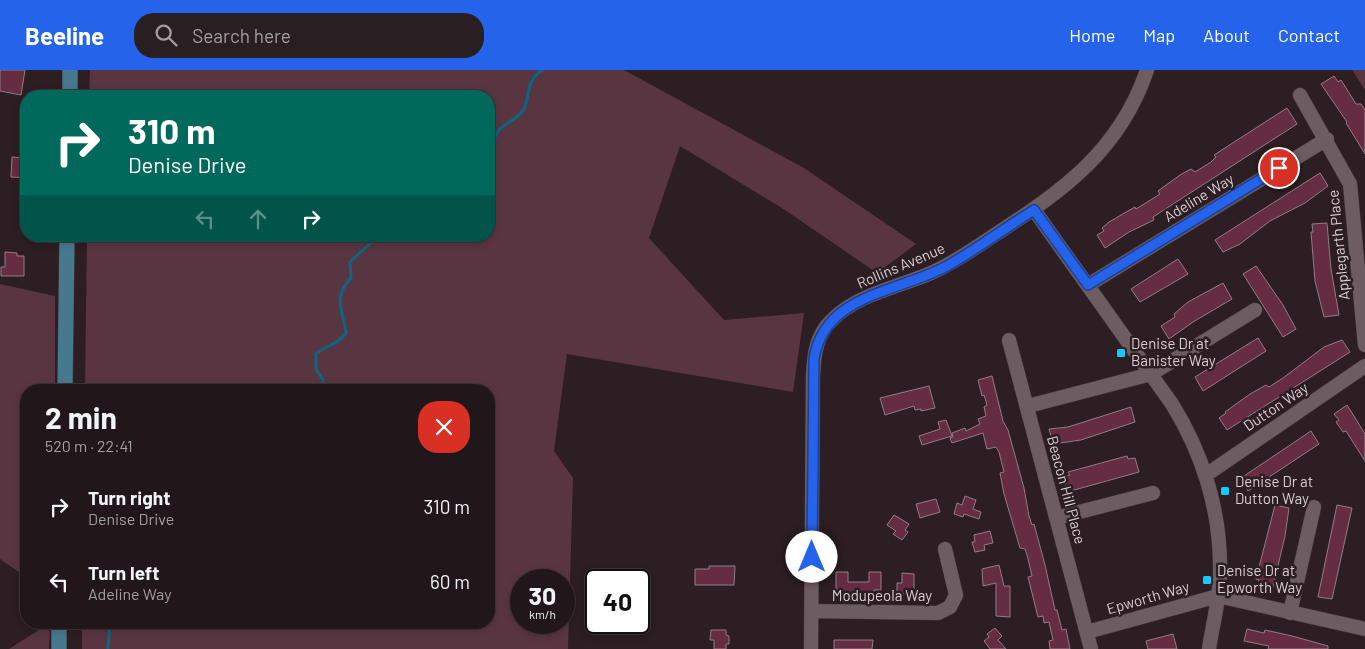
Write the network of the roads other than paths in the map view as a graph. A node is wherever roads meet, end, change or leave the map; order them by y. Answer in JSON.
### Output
{"nodes":[{"id":1,"x":70,"y":70,"type":"edge"},
{"id":2,"x":1147,"y":70,"type":"edge"},
{"id":3,"x":70,"y":90,"type":"edge"},
{"id":4,"x":1300,"y":95,"type":"dead end"},
{"id":5,"x":1327,"y":139,"type":"junction"},
{"id":6,"x":1034,"y":210,"type":"junction"},
{"id":7,"x":67,"y":242,"type":"edge"},
{"id":8,"x":1088,"y":285,"type":"junction"},
{"id":9,"x":1255,"y":310,"type":"dead end"},
{"id":10,"x":1009,"y":340,"type":"dead end"},
{"id":11,"x":1365,"y":345,"type":"edge"},
{"id":12,"x":1365,"y":366,"type":"edge"},
{"id":13,"x":1151,"y":374,"type":"junction"},
{"id":14,"x":64,"y":384,"type":"edge"},
{"id":15,"x":1028,"y":406,"type":"junction"},
{"id":16,"x":1206,"y":475,"type":"junction"},
{"id":17,"x":1153,"y":493,"type":"dead end"},
{"id":18,"x":1314,"y":507,"type":"dead end"},
{"id":19,"x":1056,"y":518,"type":"junction"},
{"id":20,"x":945,"y":549,"type":"dead end"},
{"id":21,"x":1218,"y":596,"type":"junction"},
{"id":22,"x":812,"y":611,"type":"junction"},
{"id":23,"x":1290,"y":613,"type":"junction"},
{"id":24,"x":1365,"y":628,"type":"edge"},
{"id":25,"x":59,"y":629,"type":"edge"},
{"id":26,"x":1087,"y":632,"type":"junction"},
{"id":27,"x":59,"y":649,"type":"edge"},
{"id":28,"x":811,"y":649,"type":"edge"},
{"id":29,"x":1091,"y":649,"type":"edge"},
{"id":30,"x":1208,"y":649,"type":"edge"}],
"edges":[{"from":1,"to":3,"type":"main road"},
{"from":2,"to":6,"type":"street","name":"Rollins Avenue"},
{"from":4,"to":5,"type":"street","name":"Applegarth Place"},
{"from":5,"to":8,"type":"street","name":"Adeline Way"},
{"from":5,"to":11,"type":"street","name":"Applegarth Place"},
{"from":6,"to":8,"type":"street"},
{"from":6,"to":22,"type":"street","name":"Rollins Avenue"},
{"from":7,"to":14,"type":"main road"},
{"from":8,"to":13,"type":"street"},
{"from":9,"to":13,"type":"street"},
{"from":10,"to":15,"type":"street","name":"Beacon Hill Place"},
{"from":12,"to":16,"type":"street","name":"Dutton Way"},
{"from":13,"to":15,"type":"street"},
{"from":13,"to":16,"type":"street"},
{"from":15,"to":19,"type":"street","name":"Beacon Hill Place"},
{"from":16,"to":21,"type":"street"},
{"from":17,"to":19,"type":"street"},
{"from":18,"to":23,"type":"street"},
{"from":19,"to":26,"type":"street","name":"Beacon Hill Place"},
{"from":20,"to":22,"type":"street","name":"Modupeola Way"},
{"from":21,"to":23,"type":"street"},
{"from":21,"to":26,"type":"street","name":"Epworth Way"},
{"from":21,"to":30,"type":"street"},
{"from":22,"to":28,"type":"street","name":"Rollins Avenue"},
{"from":23,"to":24,"type":"street"},
{"from":25,"to":27,"type":"main road"},
{"from":26,"to":29,"type":"street","name":"Beacon Hill Place"}]}
